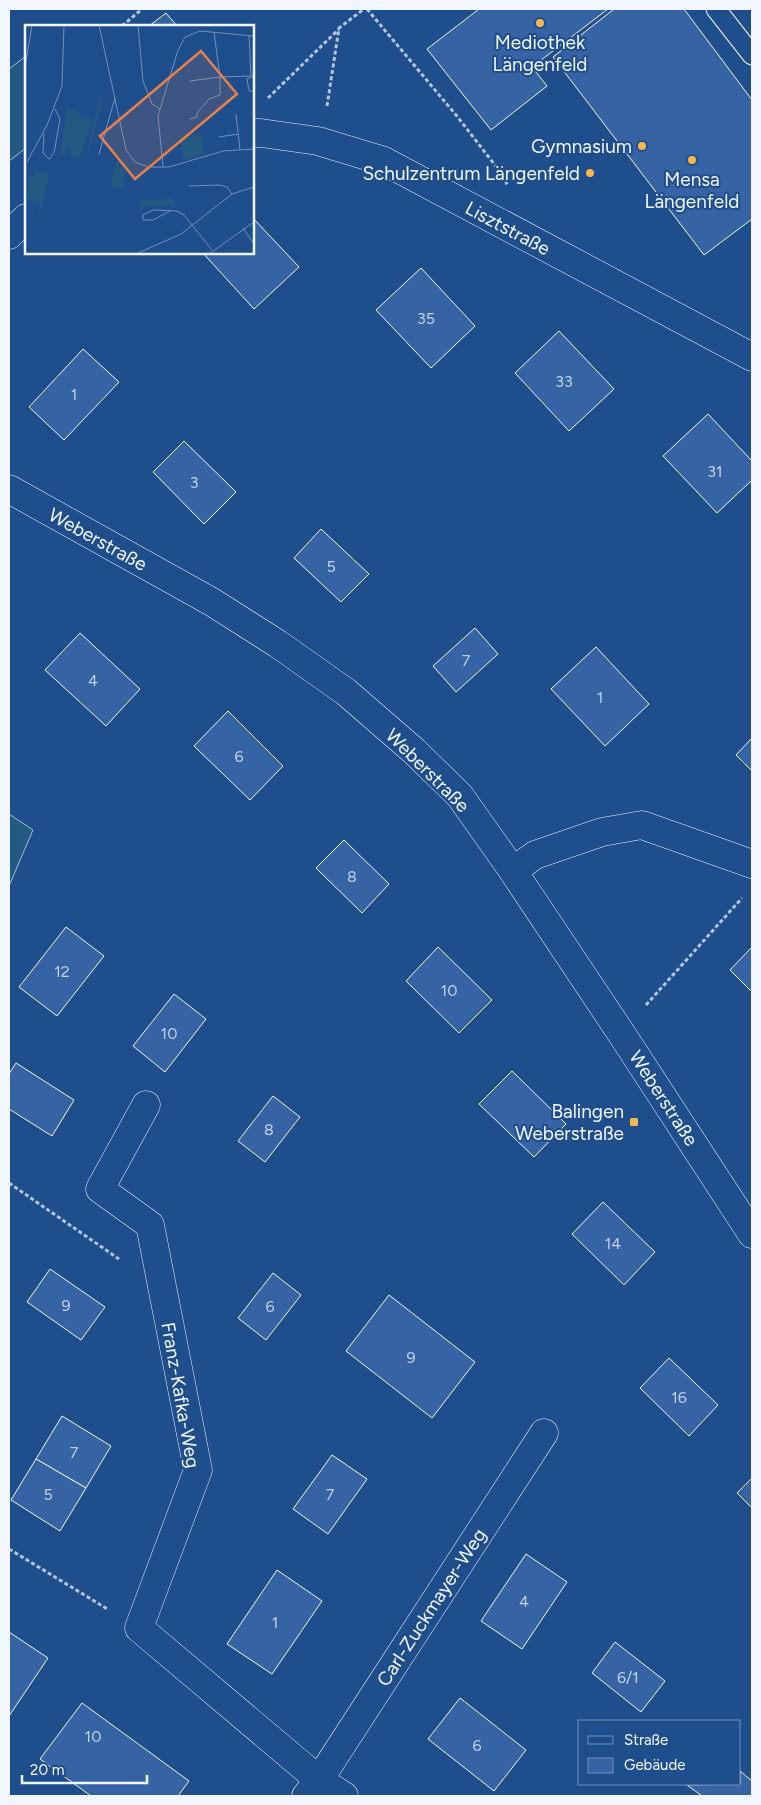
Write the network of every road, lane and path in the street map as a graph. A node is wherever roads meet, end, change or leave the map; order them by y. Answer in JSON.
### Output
{"nodes":[{"id":1,"x":142,"y":9,"type":"edge"},
{"id":2,"x":366,"y":9,"type":"edge"},
{"id":3,"x":716,"y":9,"type":"edge"},
{"id":4,"x":123,"y":25,"type":"edge"},
{"id":5,"x":339,"y":28,"type":"junction"},
{"id":6,"x":752,"y":55,"type":"edge"},
{"id":7,"x":256,"y":133,"type":"edge"},
{"id":8,"x":318,"y":141,"type":"junction"},
{"id":9,"x":25,"y":219,"type":"edge"},
{"id":10,"x":520,"y":234,"type":"junction"},
{"id":11,"x":9,"y":235,"type":"edge"},
{"id":12,"x":752,"y":358,"type":"edge"},
{"id":13,"x":9,"y":488,"type":"edge"},
{"id":14,"x":752,"y":864,"type":"edge"},
{"id":15,"x":513,"y":871,"type":"junction"},
{"id":16,"x":746,"y":894,"type":"dead end"},
{"id":17,"x":621,"y":1033,"type":"junction"},
{"id":18,"x":146,"y":1105,"type":"dead end"},
{"id":19,"x":9,"y":1182,"type":"edge"},
{"id":20,"x":752,"y":1234,"type":"edge"},
{"id":21,"x":162,"y":1288,"type":"junction"},
{"id":22,"x":544,"y":1433,"type":"dead end"},
{"id":23,"x":9,"y":1549,"type":"edge"},
{"id":24,"x":139,"y":1628,"type":"junction"},
{"id":25,"x":312,"y":1788,"type":"edge"},
{"id":26,"x":344,"y":1796,"type":"edge"}],
"edges":[{"from":1,"to":4,"type":"path"},
{"from":2,"to":5,"type":"path"},
{"from":2,"to":10,"type":"path"},
{"from":3,"to":6,"type":"lane"},
{"from":5,"to":7,"type":"path"},
{"from":5,"to":8,"type":"path"},
{"from":7,"to":8,"type":"street","name":"Lisztstraße"},
{"from":8,"to":10,"type":"street","name":"Lisztstraße"},
{"from":9,"to":11,"type":"street"},
{"from":10,"to":12,"type":"street","name":"Lisztstraße"},
{"from":13,"to":15,"type":"street","name":"Weberstraße"},
{"from":14,"to":15,"type":"street"},
{"from":15,"to":17,"type":"street","name":"Weberstraße"},
{"from":16,"to":17,"type":"path"},
{"from":17,"to":20,"type":"street","name":"Weberstraße"},
{"from":18,"to":21,"type":"street","name":"Franz-Kafka-Weg"},
{"from":19,"to":21,"type":"path"},
{"from":21,"to":24,"type":"street","name":"Franz-Kafka-Weg"},
{"from":22,"to":25,"type":"street","name":"Carl-Zuckmayer-Weg"},
{"from":23,"to":24,"type":"path"},
{"from":24,"to":25,"type":"street"},
{"from":25,"to":26,"type":"street"}]}
